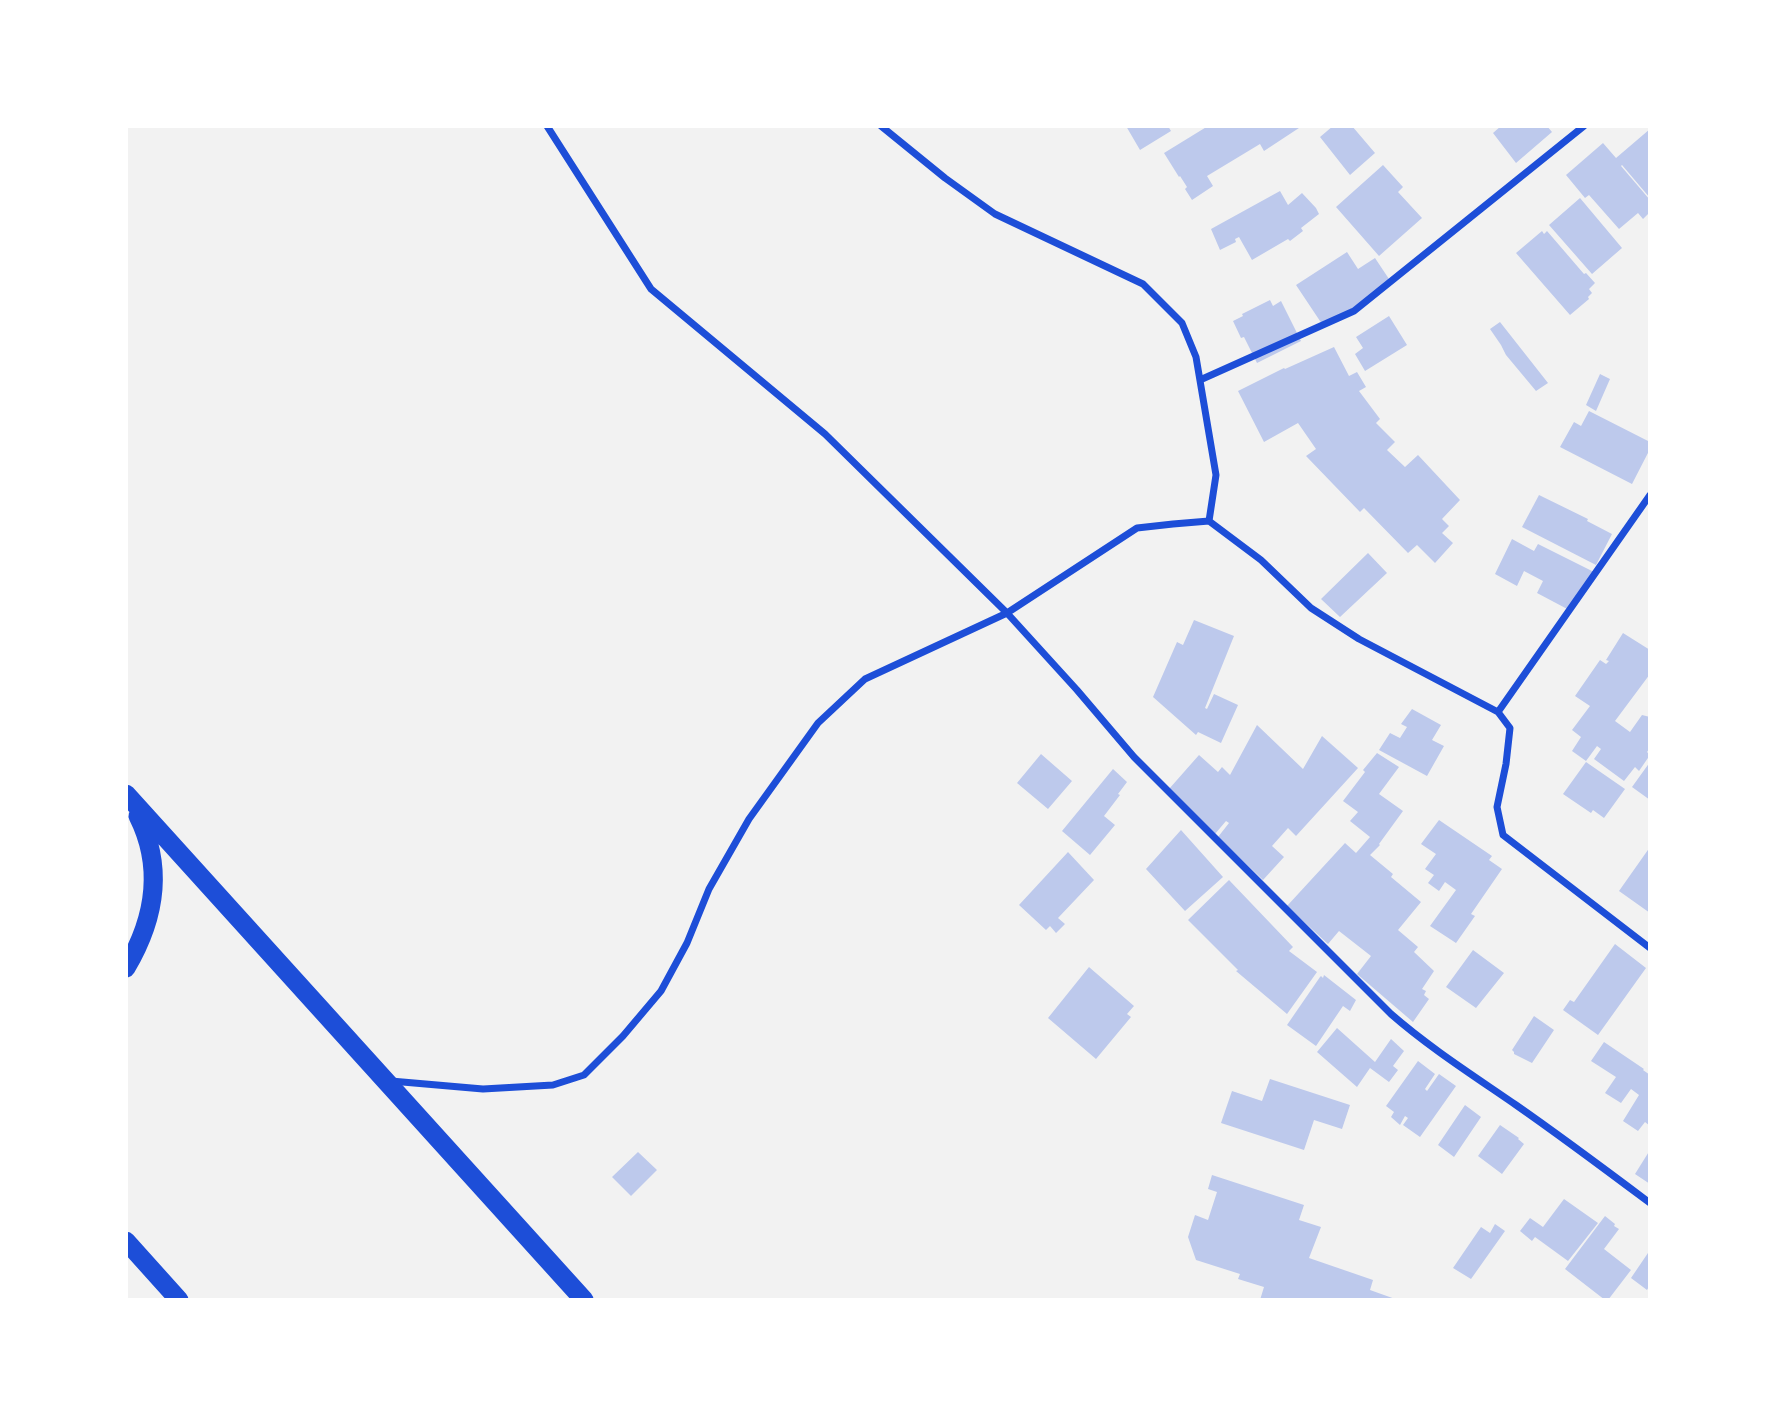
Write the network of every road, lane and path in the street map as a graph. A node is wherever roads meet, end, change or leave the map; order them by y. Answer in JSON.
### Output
{"nodes":[{"id":1,"x":547,"y":126,"type":"edge"},
{"id":2,"x":881,"y":126,"type":"edge"},
{"id":3,"x":1584,"y":126,"type":"edge"},
{"id":4,"x":1200,"y":380,"type":"junction"},
{"id":5,"x":1650,"y":495,"type":"edge"},
{"id":6,"x":1209,"y":521,"type":"junction"},
{"id":7,"x":1007,"y":613,"type":"junction"},
{"id":8,"x":1499,"y":712,"type":"junction"},
{"id":9,"x":126,"y":795,"type":"edge"},
{"id":10,"x":1650,"y":948,"type":"edge"},
{"id":11,"x":126,"y":968,"type":"edge"},
{"id":12,"x":384,"y":1081,"type":"junction"},
{"id":13,"x":1650,"y":1203,"type":"edge"},
{"id":14,"x":126,"y":1241,"type":"edge"},
{"id":15,"x":179,"y":1300,"type":"edge"},
{"id":16,"x":584,"y":1300,"type":"edge"}],
"edges":[{"from":1,"to":7,"type":"street"},
{"from":2,"to":4,"type":"street"},
{"from":3,"to":4,"type":"street"},
{"from":4,"to":6,"type":"street"},
{"from":5,"to":8,"type":"street"},
{"from":6,"to":7,"type":"street"},
{"from":6,"to":8,"type":"street"},
{"from":7,"to":12,"type":"street"},
{"from":7,"to":13,"type":"street"},
{"from":8,"to":10,"type":"street"},
{"from":9,"to":11,"type":"highway"},
{"from":9,"to":12,"type":"highway"},
{"from":12,"to":16,"type":"highway"},
{"from":14,"to":15,"type":"highway"}]}
